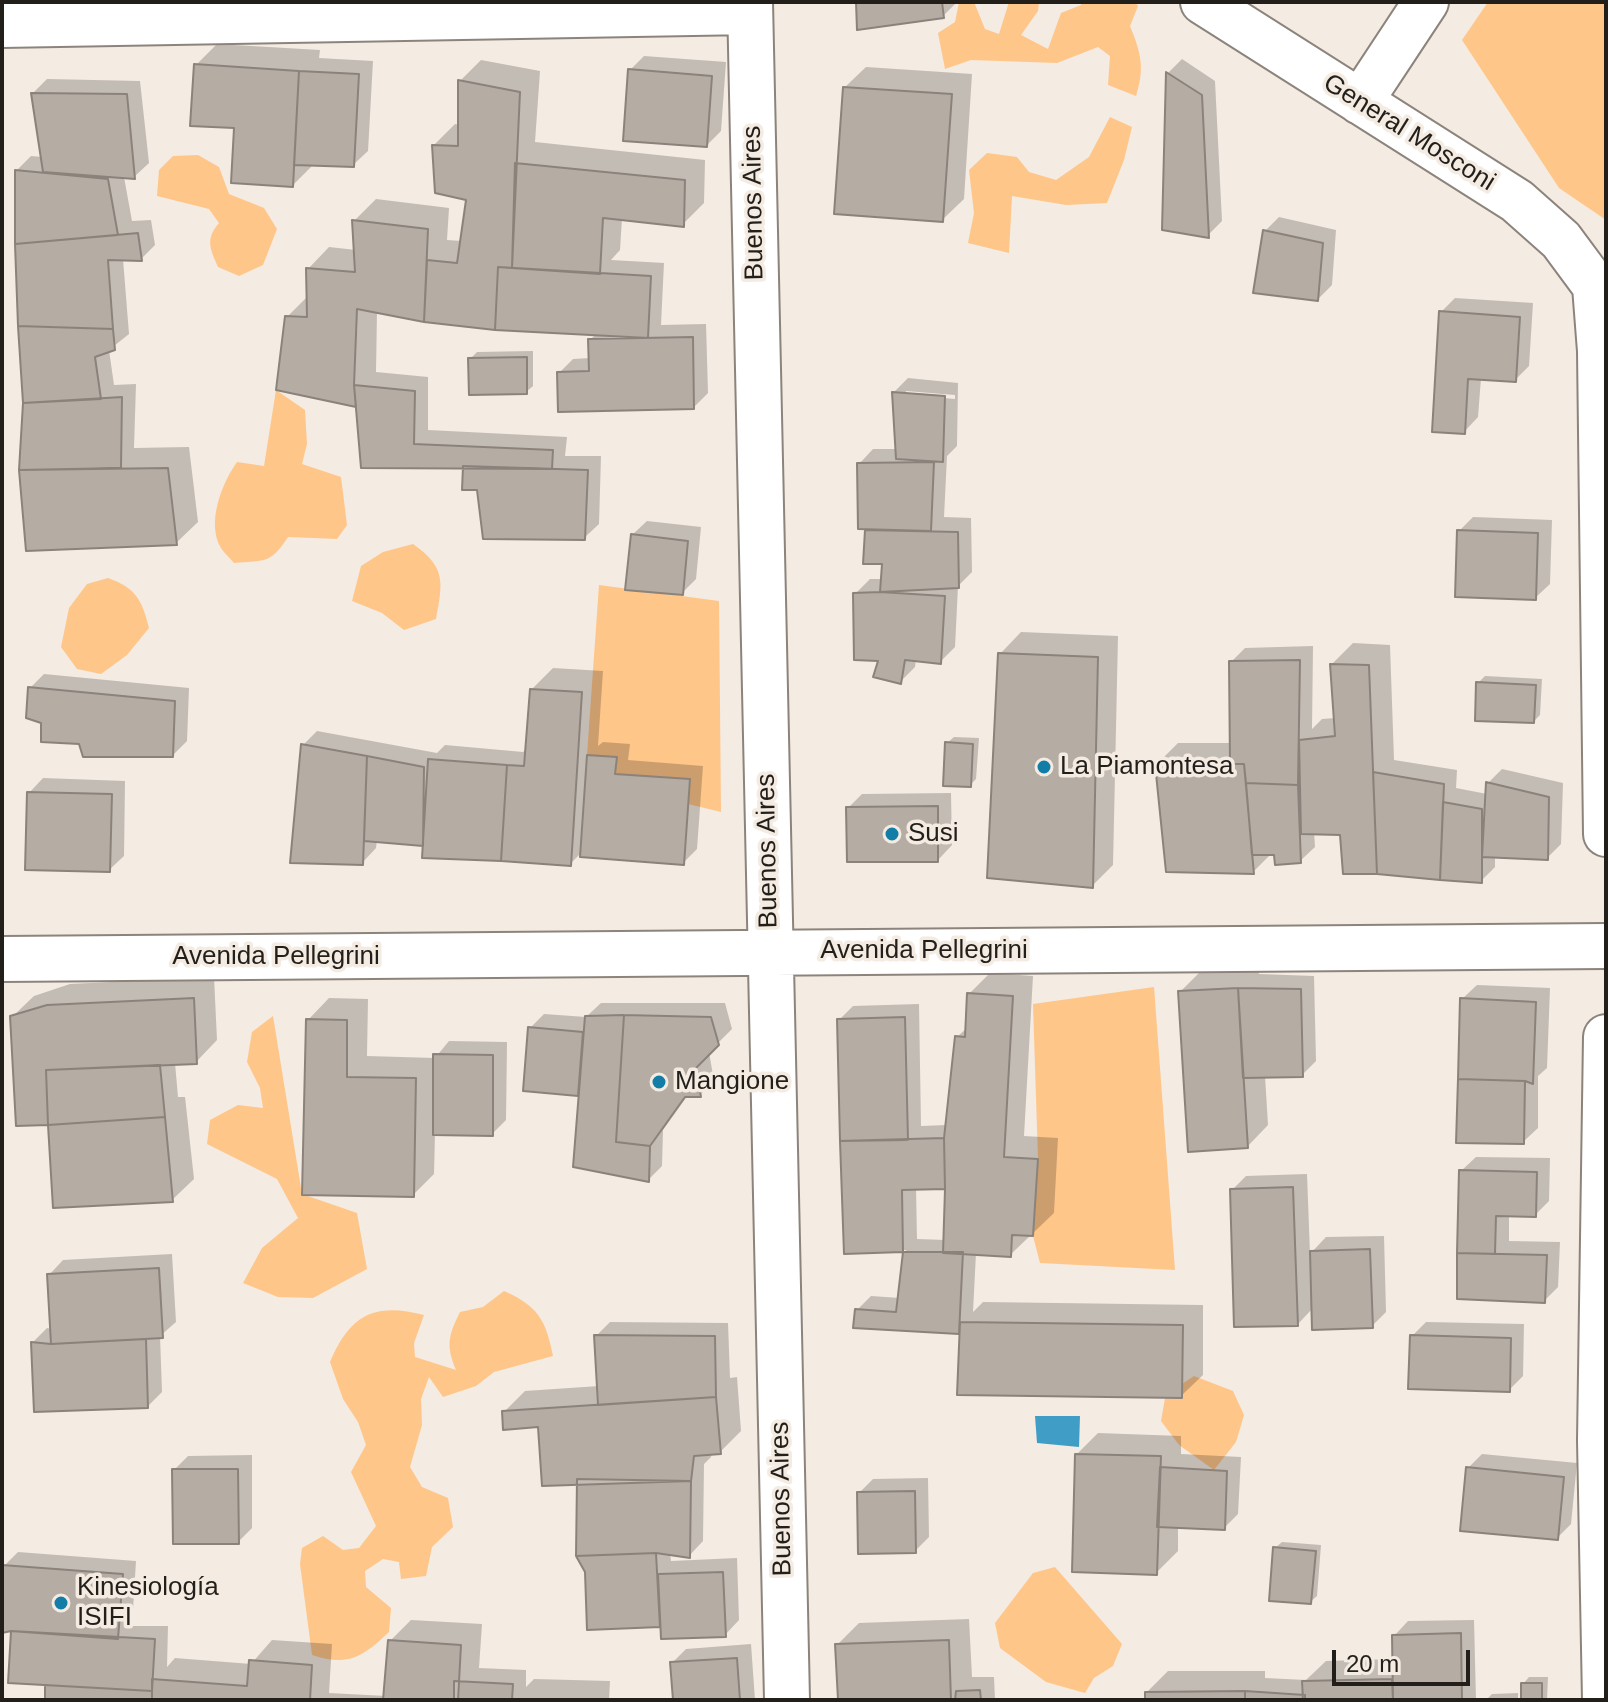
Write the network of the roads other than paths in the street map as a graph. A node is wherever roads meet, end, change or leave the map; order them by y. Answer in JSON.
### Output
{"nodes":[{"id":1,"x":1203,"y":2,"type":"edge"},
{"id":2,"x":1426,"y":2,"type":"edge"},
{"id":3,"x":750,"y":7,"type":"edge"},
{"id":4,"x":2,"y":25,"type":"edge"},
{"id":5,"x":1360,"y":102,"type":"junction"},
{"id":6,"x":1606,"y":834,"type":"edge"},
{"id":7,"x":1606,"y":946,"type":"edge"},
{"id":8,"x":770,"y":953,"type":"junction"},
{"id":9,"x":2,"y":959,"type":"edge"},
{"id":10,"x":1606,"y":1037,"type":"edge"},
{"id":11,"x":1603,"y":1440,"type":"edge"},
{"id":12,"x":787,"y":1700,"type":"edge"},
{"id":13,"x":1605,"y":1700,"type":"edge"}],
"edges":[{"from":1,"to":5,"type":"street","name":"General Mosconi"},
{"from":2,"to":5,"type":"street"},
{"from":3,"to":4,"type":"street"},
{"from":3,"to":8,"type":"street","name":"Buenos Aires"},
{"from":5,"to":6,"type":"street","name":"General Mosconi"},
{"from":7,"to":8,"type":"street","name":"Avenida Pellegrini"},
{"from":8,"to":9,"type":"street","name":"Avenida Pellegrini"},
{"from":8,"to":12,"type":"street","name":"Buenos Aires"},
{"from":10,"to":11,"type":"street"},
{"from":11,"to":13,"type":"street"}]}
